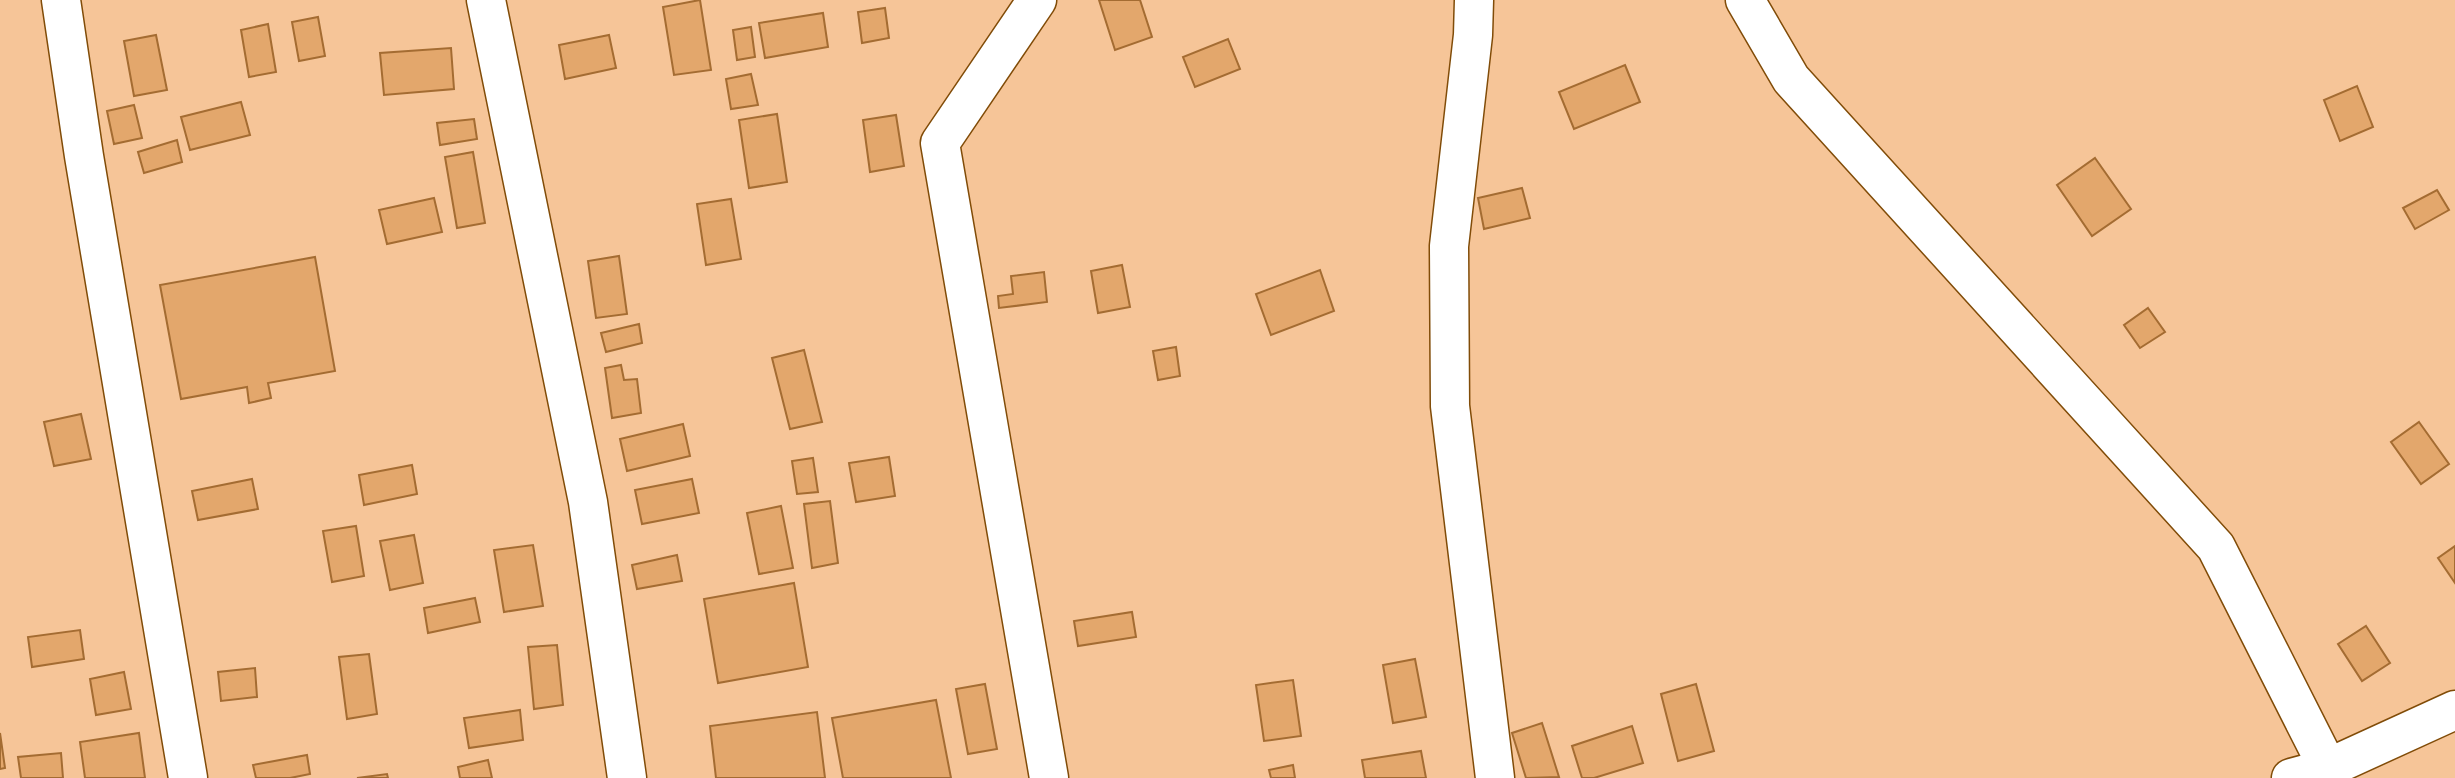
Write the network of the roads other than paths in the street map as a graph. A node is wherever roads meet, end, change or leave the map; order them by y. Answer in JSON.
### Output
{"nodes":[{"id":1,"x":61,"y":0,"type":"edge"},
{"id":2,"x":486,"y":0,"type":"edge"},
{"id":3,"x":1037,"y":0,"type":"edge"},
{"id":4,"x":1474,"y":0,"type":"edge"},
{"id":5,"x":1745,"y":0,"type":"edge"},
{"id":6,"x":2455,"y":710,"type":"edge"},
{"id":7,"x":2328,"y":768,"type":"junction"},
{"id":8,"x":188,"y":778,"type":"edge"},
{"id":9,"x":627,"y":778,"type":"edge"},
{"id":10,"x":1049,"y":778,"type":"edge"},
{"id":11,"x":1495,"y":778,"type":"edge"},
{"id":12,"x":2291,"y":778,"type":"edge"}],
"edges":[{"from":1,"to":8,"type":"street"},
{"from":2,"to":9,"type":"street"},
{"from":3,"to":10,"type":"street"},
{"from":4,"to":11,"type":"street"},
{"from":5,"to":7,"type":"street"},
{"from":6,"to":7,"type":"street"},
{"from":7,"to":12,"type":"street"}]}
